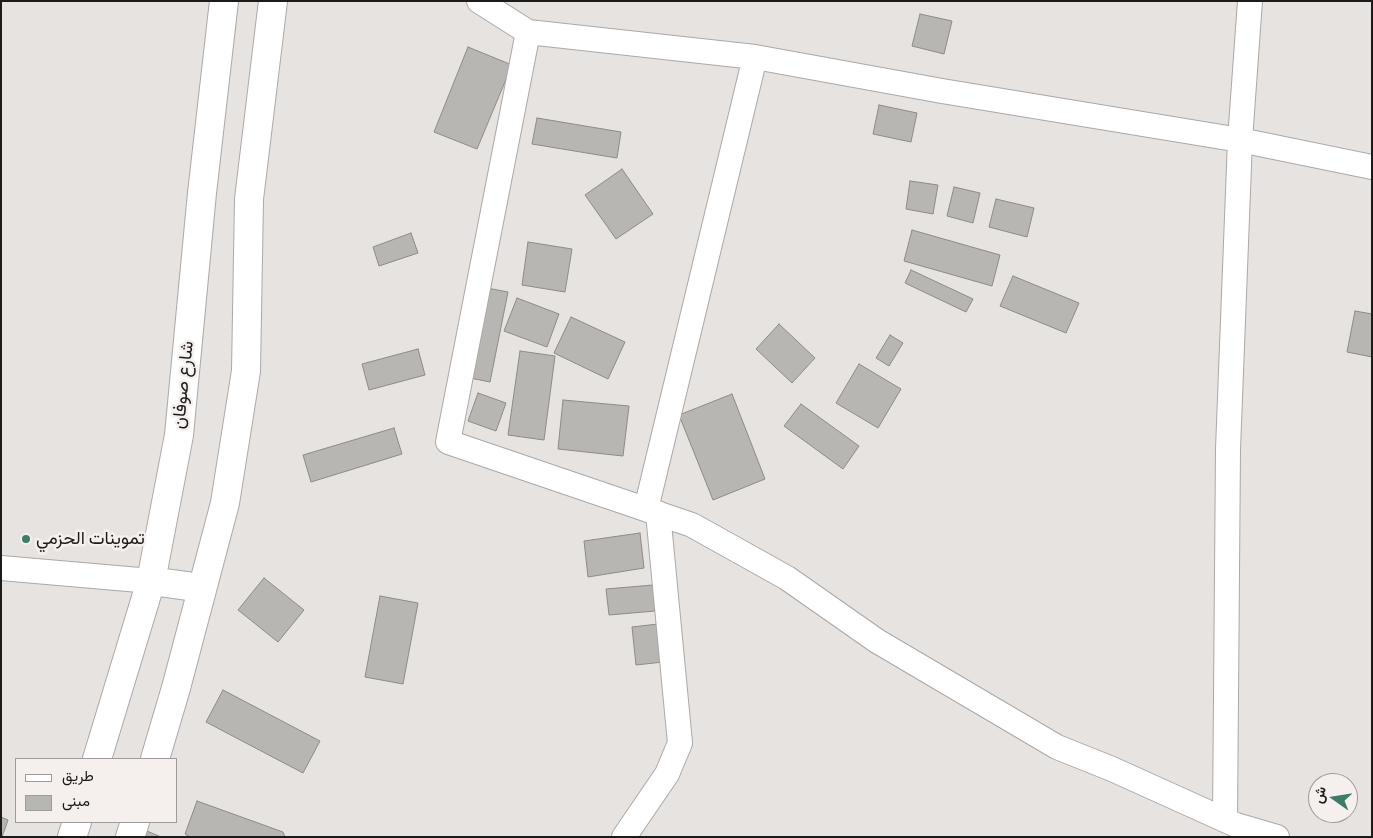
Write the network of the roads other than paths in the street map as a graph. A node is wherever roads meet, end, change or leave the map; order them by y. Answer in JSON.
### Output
{"nodes":[{"id":1,"x":224,"y":1,"type":"edge"},
{"id":2,"x":273,"y":1,"type":"edge"},
{"id":3,"x":479,"y":1,"type":"edge"},
{"id":4,"x":1250,"y":1,"type":"edge"},
{"id":5,"x":528,"y":32,"type":"junction"},
{"id":6,"x":755,"y":57,"type":"junction"},
{"id":7,"x":1240,"y":140,"type":"junction"},
{"id":8,"x":1372,"y":167,"type":"edge"},
{"id":9,"x":652,"y":511,"type":"junction"},
{"id":10,"x":1,"y":568,"type":"edge"},
{"id":11,"x":151,"y":581,"type":"junction"},
{"id":12,"x":202,"y":588,"type":"junction"},
{"id":13,"x":97,"y":758,"type":"edge"},
{"id":14,"x":155,"y":758,"type":"edge"},
{"id":15,"x":1225,"y":820,"type":"junction"},
{"id":16,"x":77,"y":823,"type":"edge"},
{"id":17,"x":135,"y":823,"type":"edge"},
{"id":18,"x":72,"y":837,"type":"edge"},
{"id":19,"x":130,"y":837,"type":"edge"},
{"id":20,"x":624,"y":837,"type":"edge"},
{"id":21,"x":1277,"y":837,"type":"edge"}],
"edges":[{"from":1,"to":11,"type":"street","name":"شارع صوفان"},
{"from":2,"to":12,"type":"street"},
{"from":3,"to":5,"type":"street"},
{"from":4,"to":7,"type":"street"},
{"from":5,"to":6,"type":"street"},
{"from":5,"to":9,"type":"street"},
{"from":6,"to":7,"type":"street"},
{"from":6,"to":9,"type":"street"},
{"from":7,"to":8,"type":"street"},
{"from":7,"to":15,"type":"street"},
{"from":9,"to":15,"type":"street"},
{"from":9,"to":20,"type":"street"},
{"from":10,"to":11,"type":"street"},
{"from":11,"to":12,"type":"street"},
{"from":11,"to":13,"type":"street","name":"شارع صوفان"},
{"from":12,"to":14,"type":"street"},
{"from":15,"to":21,"type":"street"},
{"from":16,"to":18,"type":"street"},
{"from":17,"to":19,"type":"street"}]}
